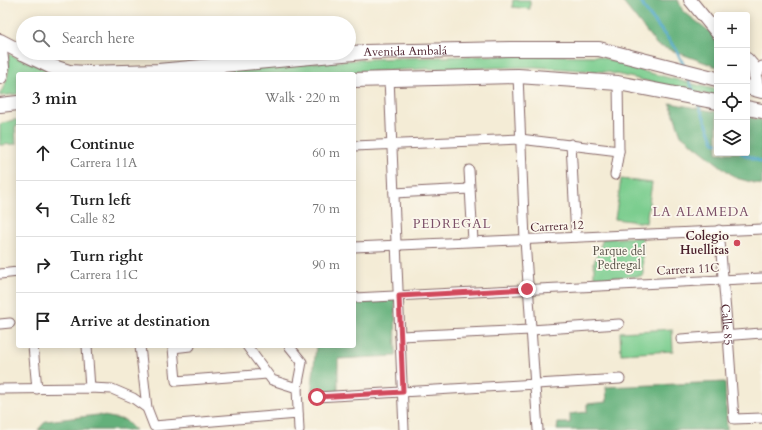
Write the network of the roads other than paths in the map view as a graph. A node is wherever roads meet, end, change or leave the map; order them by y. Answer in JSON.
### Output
{"nodes":[{"id":1,"x":690,"y":0,"type":"edge"},
{"id":2,"x":714,"y":29,"type":"edge"},
{"id":3,"x":0,"y":41,"type":"edge"},
{"id":4,"x":16,"y":49,"type":"edge"},
{"id":5,"x":0,"y":51,"type":"edge"},
{"id":6,"x":356,"y":53,"type":"edge"},
{"id":7,"x":38,"y":60,"type":"edge"},
{"id":8,"x":278,"y":60,"type":"edge"},
{"id":9,"x":750,"y":62,"type":"edge"},
{"id":10,"x":70,"y":72,"type":"edge"},
{"id":11,"x":123,"y":72,"type":"edge"},
{"id":12,"x":518,"y":76,"type":"junction"},
{"id":13,"x":0,"y":77,"type":"edge"},
{"id":14,"x":389,"y":78,"type":"junction"},
{"id":15,"x":714,"y":78,"type":"edge"},
{"id":16,"x":356,"y":80,"type":"edge"},
{"id":17,"x":618,"y":82,"type":"junction"},
{"id":18,"x":757,"y":82,"type":"edge"},
{"id":19,"x":714,"y":101,"type":"edge"},
{"id":20,"x":16,"y":103,"type":"edge"},
{"id":21,"x":0,"y":105,"type":"edge"},
{"id":22,"x":750,"y":109,"type":"edge"},
{"id":23,"x":762,"y":111,"type":"edge"},
{"id":24,"x":520,"y":139,"type":"junction"},
{"id":25,"x":571,"y":144,"type":"junction"},
{"id":26,"x":392,"y":145,"type":"junction"},
{"id":27,"x":356,"y":146,"type":"edge"},
{"id":28,"x":619,"y":152,"type":"junction"},
{"id":29,"x":469,"y":170,"type":"dead end"},
{"id":30,"x":615,"y":175,"type":"dead end"},
{"id":31,"x":470,"y":189,"type":"junction"},
{"id":32,"x":394,"y":193,"type":"junction"},
{"id":33,"x":762,"y":229,"type":"edge"},
{"id":34,"x":719,"y":230,"type":"junction"},
{"id":35,"x":576,"y":237,"type":"junction"},
{"id":36,"x":525,"y":240,"type":"junction"},
{"id":37,"x":472,"y":241,"type":"junction"},
{"id":38,"x":396,"y":245,"type":"junction"},
{"id":39,"x":356,"y":247,"type":"edge"},
{"id":40,"x":16,"y":272,"type":"edge"},
{"id":41,"x":0,"y":274,"type":"edge"},
{"id":42,"x":762,"y":278,"type":"edge"},
{"id":43,"x":723,"y":280,"type":"junction"},
{"id":44,"x":527,"y":289,"type":"junction"},
{"id":45,"x":399,"y":296,"type":"junction"},
{"id":46,"x":356,"y":298,"type":"edge"},
{"id":47,"x":10,"y":323,"type":"dead end"},
{"id":48,"x":0,"y":324,"type":"edge"},
{"id":49,"x":619,"y":324,"type":"dead end"},
{"id":50,"x":531,"y":330,"type":"junction"},
{"id":51,"x":762,"y":333,"type":"edge"},
{"id":52,"x":728,"y":335,"type":"junction"},
{"id":53,"x":400,"y":336,"type":"junction"},
{"id":54,"x":681,"y":339,"type":"dead end"},
{"id":55,"x":33,"y":348,"type":"edge"},
{"id":56,"x":87,"y":348,"type":"edge"},
{"id":57,"x":140,"y":348,"type":"edge"},
{"id":58,"x":173,"y":348,"type":"edge"},
{"id":59,"x":248,"y":348,"type":"edge"},
{"id":60,"x":291,"y":348,"type":"edge"},
{"id":61,"x":267,"y":374,"type":"junction"},
{"id":62,"x":620,"y":379,"type":"dead end"},
{"id":63,"x":535,"y":384,"type":"junction"},
{"id":64,"x":90,"y":388,"type":"junction"},
{"id":65,"x":297,"y":388,"type":"junction"},
{"id":66,"x":0,"y":389,"type":"edge"},
{"id":67,"x":37,"y":389,"type":"junction"},
{"id":68,"x":403,"y":392,"type":"junction"},
{"id":69,"x":317,"y":397,"type":"dead end"},
{"id":70,"x":147,"y":408,"type":"junction"},
{"id":71,"x":298,"y":414,"type":"junction"},
{"id":72,"x":762,"y":418,"type":"edge"},
{"id":73,"x":299,"y":430,"type":"edge"},
{"id":74,"x":404,"y":430,"type":"edge"},
{"id":75,"x":538,"y":430,"type":"edge"}],
"edges":[{"from":1,"to":2,"type":"street"},
{"from":3,"to":4,"type":"main road","name":"Avenida Ambalá"},
{"from":5,"to":13,"type":"main road"},
{"from":6,"to":15,"type":"main road","name":"Avenida Ambalá"},
{"from":7,"to":10,"type":"main road","name":"Avenida Ambalá"},
{"from":8,"to":11,"type":"main road","name":"Avenida Ambalá"},
{"from":9,"to":18,"type":"street"},
{"from":12,"to":14,"type":"main road"},
{"from":12,"to":17,"type":"main road"},
{"from":12,"to":24,"type":"street"},
{"from":14,"to":16,"type":"main road"},
{"from":14,"to":26,"type":"street"},
{"from":17,"to":19,"type":"main road"},
{"from":17,"to":28,"type":"street"},
{"from":20,"to":21,"type":"main road"},
{"from":22,"to":23,"type":"main road"},
{"from":24,"to":25,"type":"street"},
{"from":24,"to":26,"type":"street"},
{"from":24,"to":36,"type":"street"},
{"from":25,"to":28,"type":"street"},
{"from":25,"to":35,"type":"street"},
{"from":26,"to":27,"type":"street"},
{"from":26,"to":32,"type":"street"},
{"from":28,"to":30,"type":"street"},
{"from":29,"to":31,"type":"street"},
{"from":31,"to":32,"type":"street"},
{"from":31,"to":37,"type":"street"},
{"from":32,"to":38,"type":"street"},
{"from":33,"to":34,"type":"street","name":"Carrera 12"},
{"from":34,"to":35,"type":"street","name":"Carrera 12"},
{"from":34,"to":43,"type":"street","name":"Calle 85"},
{"from":35,"to":36,"type":"street","name":"Carrera 12"},
{"from":36,"to":37,"type":"street","name":"Carrera 12"},
{"from":36,"to":44,"type":"street"},
{"from":37,"to":38,"type":"street","name":"Carrera 12"},
{"from":38,"to":39,"type":"street","name":"Carrera 12"},
{"from":38,"to":45,"type":"street"},
{"from":40,"to":41,"type":"street"},
{"from":42,"to":43,"type":"street","name":"Carrera 11C"},
{"from":43,"to":44,"type":"street","name":"Carrera 11C"},
{"from":43,"to":52,"type":"street","name":"Calle 85"},
{"from":44,"to":45,"type":"street","name":"Carrera 11C"},
{"from":44,"to":50,"type":"street"},
{"from":45,"to":46,"type":"street","name":"Carrera 11C"},
{"from":45,"to":53,"type":"street"},
{"from":47,"to":48,"type":"street"},
{"from":49,"to":50,"type":"street"},
{"from":50,"to":53,"type":"street"},
{"from":50,"to":63,"type":"street"},
{"from":51,"to":52,"type":"street"},
{"from":52,"to":54,"type":"street"},
{"from":52,"to":72,"type":"street","name":"Calle 85"},
{"from":53,"to":68,"type":"street"},
{"from":55,"to":67,"type":"street"},
{"from":56,"to":64,"type":"street"},
{"from":57,"to":70,"type":"street"},
{"from":58,"to":61,"type":"street"},
{"from":59,"to":61,"type":"street"},
{"from":60,"to":65,"type":"street"},
{"from":61,"to":65,"type":"street"},
{"from":62,"to":63,"type":"street"},
{"from":63,"to":68,"type":"street"},
{"from":63,"to":75,"type":"street"},
{"from":64,"to":67,"type":"street"},
{"from":64,"to":70,"type":"street"},
{"from":65,"to":71,"type":"street"},
{"from":66,"to":67,"type":"street"},
{"from":68,"to":69,"type":"street"},
{"from":68,"to":74,"type":"street"},
{"from":70,"to":71,"type":"street"},
{"from":71,"to":73,"type":"street"}]}
